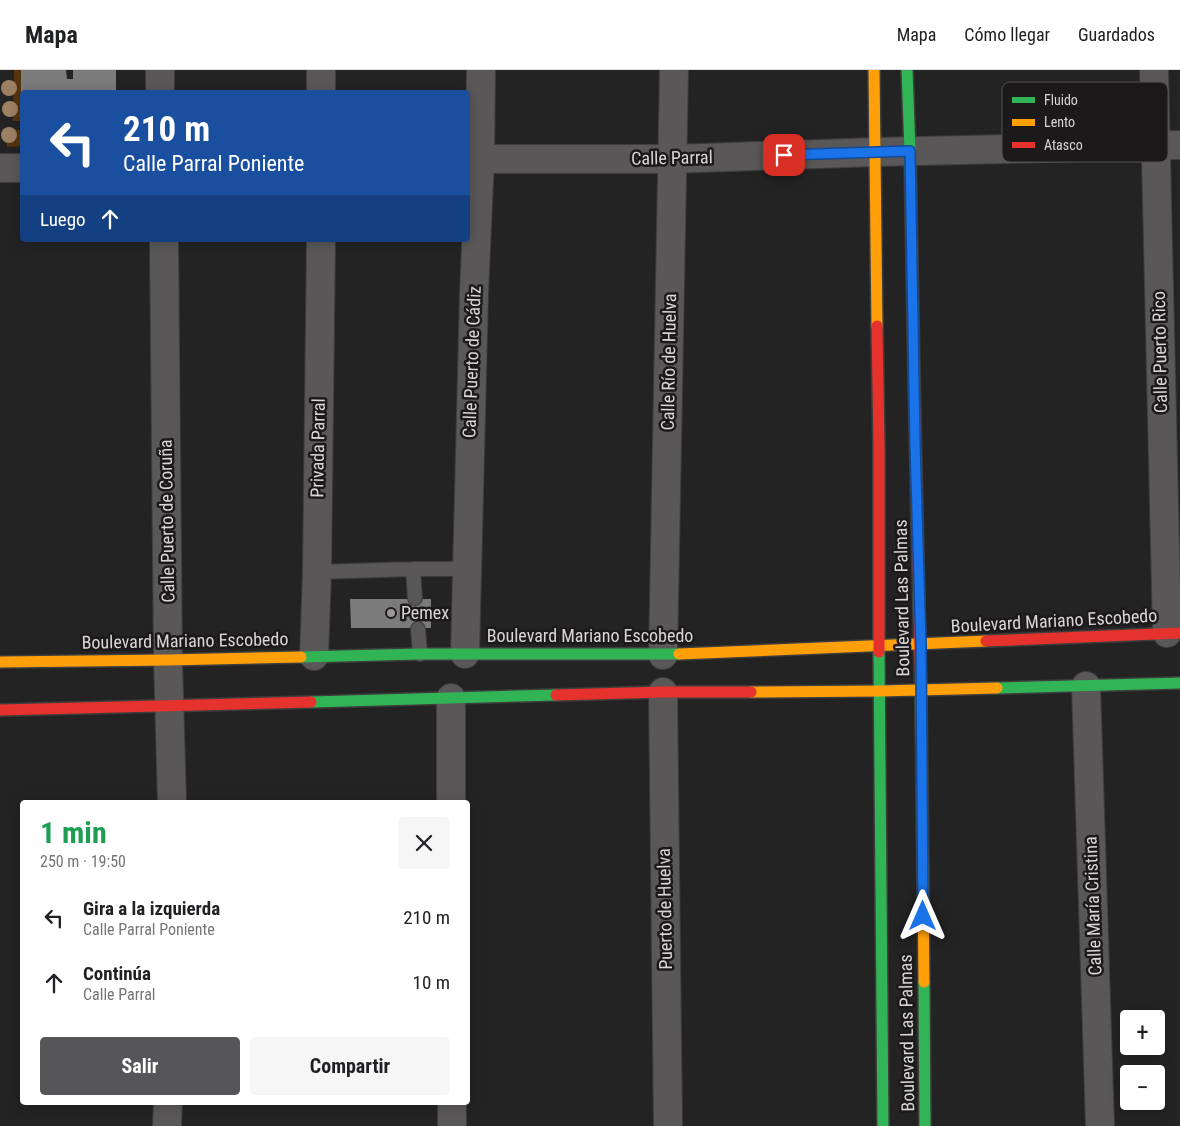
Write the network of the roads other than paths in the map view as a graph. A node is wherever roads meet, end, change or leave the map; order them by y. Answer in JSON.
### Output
{"nodes":[{"id":1,"x":160,"y":70,"type":"edge"},
{"id":2,"x":321,"y":70,"type":"edge"},
{"id":3,"x":481,"y":70,"type":"edge"},
{"id":4,"x":674,"y":70,"type":"edge"},
{"id":5,"x":874,"y":70,"type":"edge"},
{"id":6,"x":907,"y":70,"type":"edge"},
{"id":7,"x":160,"y":90,"type":"edge"},
{"id":8,"x":321,"y":90,"type":"edge"},
{"id":9,"x":1168,"y":145,"type":"edge"},
{"id":10,"x":1002,"y":149,"type":"edge"},
{"id":11,"x":910,"y":151,"type":"junction"},
{"id":12,"x":876,"y":152,"type":"junction"},
{"id":13,"x":474,"y":159,"type":"edge"},
{"id":14,"x":673,"y":159,"type":"junction"},
{"id":15,"x":0,"y":168,"type":"edge"},
{"id":16,"x":20,"y":168,"type":"edge"},
{"id":17,"x":164,"y":242,"type":"edge"},
{"id":18,"x":321,"y":242,"type":"edge"},
{"id":19,"x":413,"y":569,"type":"junction"},
{"id":20,"x":467,"y":569,"type":"junction"},
{"id":21,"x":317,"y":572,"type":"junction"},
{"id":22,"x":415,"y":598,"type":"dead end"},
{"id":23,"x":418,"y":629,"type":"dead end"},
{"id":24,"x":1173,"y":633,"type":"edge"},
{"id":25,"x":921,"y":645,"type":"junction"},
{"id":26,"x":880,"y":646,"type":"junction"},
{"id":27,"x":420,"y":654,"type":"junction"},
{"id":28,"x":465,"y":654,"type":"junction"},
{"id":29,"x":663,"y":654,"type":"junction"},
{"id":30,"x":314,"y":656,"type":"junction"},
{"id":31,"x":168,"y":660,"type":"junction"},
{"id":32,"x":0,"y":662,"type":"edge"},
{"id":33,"x":1180,"y":683,"type":"edge"},
{"id":34,"x":1086,"y":686,"type":"junction"},
{"id":35,"x":921,"y":690,"type":"junction"},
{"id":36,"x":880,"y":691,"type":"junction"},
{"id":37,"x":663,"y":692,"type":"junction"},
{"id":38,"x":452,"y":698,"type":"junction"},
{"id":39,"x":169,"y":706,"type":"junction"},
{"id":40,"x":0,"y":710,"type":"edge"},
{"id":41,"x":172,"y":800,"type":"edge"},
{"id":42,"x":452,"y":800,"type":"edge"},
{"id":43,"x":168,"y":1105,"type":"edge"},
{"id":44,"x":452,"y":1105,"type":"edge"},
{"id":45,"x":167,"y":1126,"type":"edge"},
{"id":46,"x":452,"y":1126,"type":"edge"},
{"id":47,"x":668,"y":1126,"type":"edge"},
{"id":48,"x":883,"y":1126,"type":"edge"},
{"id":49,"x":925,"y":1126,"type":"edge"},
{"id":50,"x":1100,"y":1126,"type":"edge"}],
"edges":[{"from":1,"to":7,"type":"street"},
{"from":2,"to":8,"type":"street"},
{"from":3,"to":13,"type":"street","name":"Calle Puerto de Cádiz"},
{"from":4,"to":14,"type":"street","name":"Calle Río de Huelva"},
{"from":5,"to":12,"type":"main road","name":"Boulevard Las Palmas"},
{"from":6,"to":11,"type":"main road","name":"Boulevard Las Palmas"},
{"from":9,"to":24,"type":"street","name":"Calle Puerto Rico"},
{"from":10,"to":11,"type":"street","name":"Calle Parral"},
{"from":11,"to":12,"type":"street","name":"Calle Parral"},
{"from":11,"to":25,"type":"main road","name":"Boulevard Las Palmas"},
{"from":12,"to":14,"type":"street","name":"Calle Parral"},
{"from":12,"to":26,"type":"main road","name":"Boulevard Las Palmas"},
{"from":13,"to":14,"type":"street","name":"Calle Parral"},
{"from":13,"to":20,"type":"street","name":"Calle Puerto de Cádiz"},
{"from":14,"to":29,"type":"street","name":"Calle Río de Huelva"},
{"from":15,"to":16,"type":"street"},
{"from":17,"to":31,"type":"street","name":"Calle Puerto de Coruña"},
{"from":18,"to":21,"type":"street","name":"Privada Parral"},
{"from":19,"to":20,"type":"lane"},
{"from":19,"to":21,"type":"lane"},
{"from":19,"to":22,"type":"lane"},
{"from":20,"to":28,"type":"street","name":"Calle Puerto de Cádiz"},
{"from":21,"to":30,"type":"street","name":"Privada Parral"},
{"from":23,"to":27,"type":"lane"},
{"from":24,"to":25,"type":"main road","name":"Boulevard Mariano Escobedo"},
{"from":25,"to":26,"type":"main road","name":"Boulevard Mariano Escobedo"},
{"from":25,"to":35,"type":"main road","name":"Boulevard Las Palmas"},
{"from":26,"to":29,"type":"main road","name":"Boulevard Mariano Escobedo"},
{"from":26,"to":36,"type":"main road","name":"Boulevard Las Palmas"},
{"from":27,"to":28,"type":"main road","name":"Boulevard Mariano Escobedo"},
{"from":27,"to":30,"type":"main road","name":"Boulevard Mariano Escobedo"},
{"from":28,"to":29,"type":"main road","name":"Boulevard Mariano Escobedo"},
{"from":30,"to":31,"type":"main road","name":"Boulevard Mariano Escobedo"},
{"from":31,"to":32,"type":"main road","name":"Boulevard Mariano Escobedo"},
{"from":31,"to":39,"type":"street","name":"Calle Puerto de Coruña"},
{"from":33,"to":34,"type":"main road"},
{"from":34,"to":35,"type":"main road"},
{"from":34,"to":50,"type":"street","name":"Calle María Cristina"},
{"from":35,"to":36,"type":"main road"},
{"from":35,"to":49,"type":"main road","name":"Boulevard Las Palmas"},
{"from":36,"to":37,"type":"main road"},
{"from":36,"to":48,"type":"main road","name":"Boulevard Las Palmas"},
{"from":37,"to":38,"type":"main road"},
{"from":37,"to":47,"type":"street","name":"Puerto de Huelva"},
{"from":38,"to":39,"type":"main road"},
{"from":38,"to":42,"type":"street"},
{"from":39,"to":40,"type":"main road"},
{"from":39,"to":41,"type":"street","name":"Calle Puerto de Coruña"},
{"from":43,"to":45,"type":"street"},
{"from":44,"to":46,"type":"street"}]}
